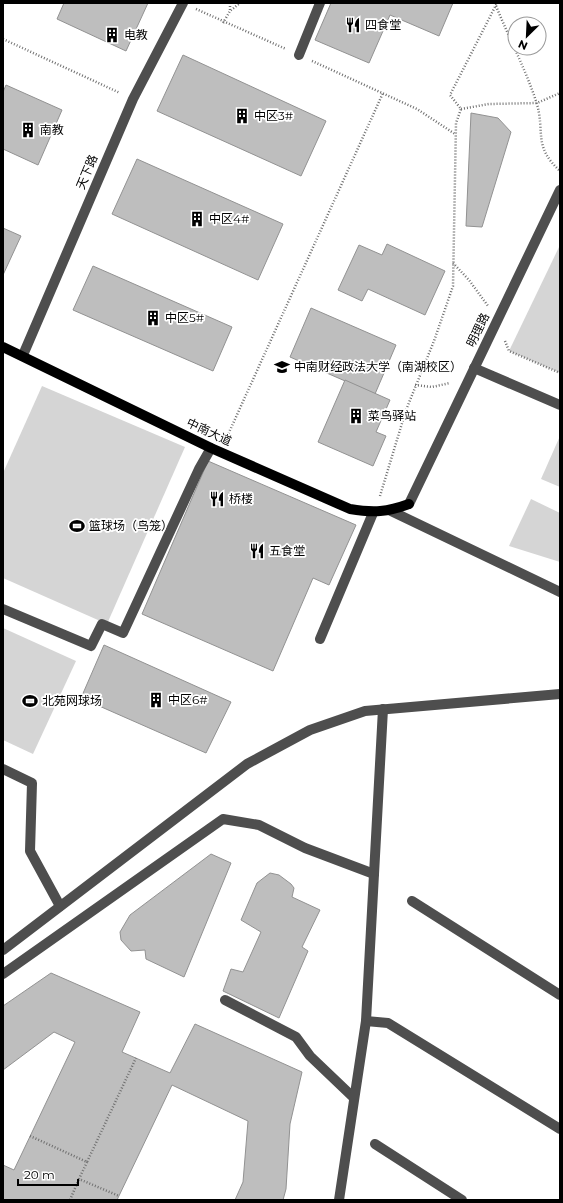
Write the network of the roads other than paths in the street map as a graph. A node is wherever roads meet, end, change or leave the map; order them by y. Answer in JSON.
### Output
{"nodes":[{"id":1,"x":320,"y":3,"type":"edge"},
{"id":2,"x":186,"y":5,"type":"edge"},
{"id":3,"x":300,"y":55,"type":"road end"},
{"id":4,"x":560,"y":190,"type":"edge"},
{"id":5,"x":3,"y":347,"type":"edge"},
{"id":6,"x":23,"y":355,"type":"junction"},
{"id":7,"x":474,"y":368,"type":"junction"},
{"id":8,"x":560,"y":405,"type":"edge"},
{"id":9,"x":216,"y":450,"type":"junction"},
{"id":10,"x":410,"y":504,"type":"joint"},
{"id":11,"x":390,"y":511,"type":"junction"},
{"id":12,"x":373,"y":513,"type":"junction"},
{"id":13,"x":560,"y":592,"type":"edge"},
{"id":14,"x":3,"y":609,"type":"edge"},
{"id":15,"x":320,"y":639,"type":"dead end"},
{"id":16,"x":560,"y":694,"type":"edge"},
{"id":17,"x":383,"y":709,"type":"junction"},
{"id":18,"x":3,"y":769,"type":"edge"},
{"id":19,"x":374,"y":874,"type":"junction"},
{"id":20,"x":412,"y":901,"type":"dead end"},
{"id":21,"x":60,"y":906,"type":"junction"},
{"id":22,"x":3,"y":950,"type":"edge"},
{"id":23,"x":3,"y":974,"type":"edge"},
{"id":24,"x":560,"y":995,"type":"edge"},
{"id":25,"x":225,"y":1000,"type":"dead end"},
{"id":26,"x":366,"y":1021,"type":"junction"},
{"id":27,"x":354,"y":1098,"type":"junction"},
{"id":28,"x":560,"y":1129,"type":"edge"},
{"id":29,"x":375,"y":1144,"type":"dead end"},
{"id":30,"x":339,"y":1200,"type":"edge"},
{"id":31,"x":462,"y":1200,"type":"edge"}],
"edges":[{"from":1,"to":3,"type":"street"},
{"from":2,"to":6,"type":"street","name":"天下路"},
{"from":4,"to":7,"type":"street","name":"明理路"},
{"from":5,"to":6,"type":"main road","name":"中南大道"},
{"from":6,"to":9,"type":"main road","name":"中南大道"},
{"from":7,"to":8,"type":"street"},
{"from":7,"to":10,"type":"street","name":"明理路"},
{"from":9,"to":12,"type":"main road","name":"中南大道"},
{"from":9,"to":14,"type":"street"},
{"from":10,"to":11,"type":"main road","name":"中南大道"},
{"from":11,"to":12,"type":"main road","name":"中南大道"},
{"from":11,"to":13,"type":"street"},
{"from":12,"to":15,"type":"street"},
{"from":16,"to":17,"type":"street"},
{"from":17,"to":19,"type":"street"},
{"from":17,"to":21,"type":"street"},
{"from":18,"to":21,"type":"street"},
{"from":19,"to":23,"type":"street"},
{"from":19,"to":26,"type":"street"},
{"from":20,"to":24,"type":"street"},
{"from":21,"to":22,"type":"street"},
{"from":25,"to":27,"type":"street"},
{"from":26,"to":27,"type":"street"},
{"from":26,"to":28,"type":"street"},
{"from":27,"to":30,"type":"street"},
{"from":29,"to":31,"type":"street"}]}
